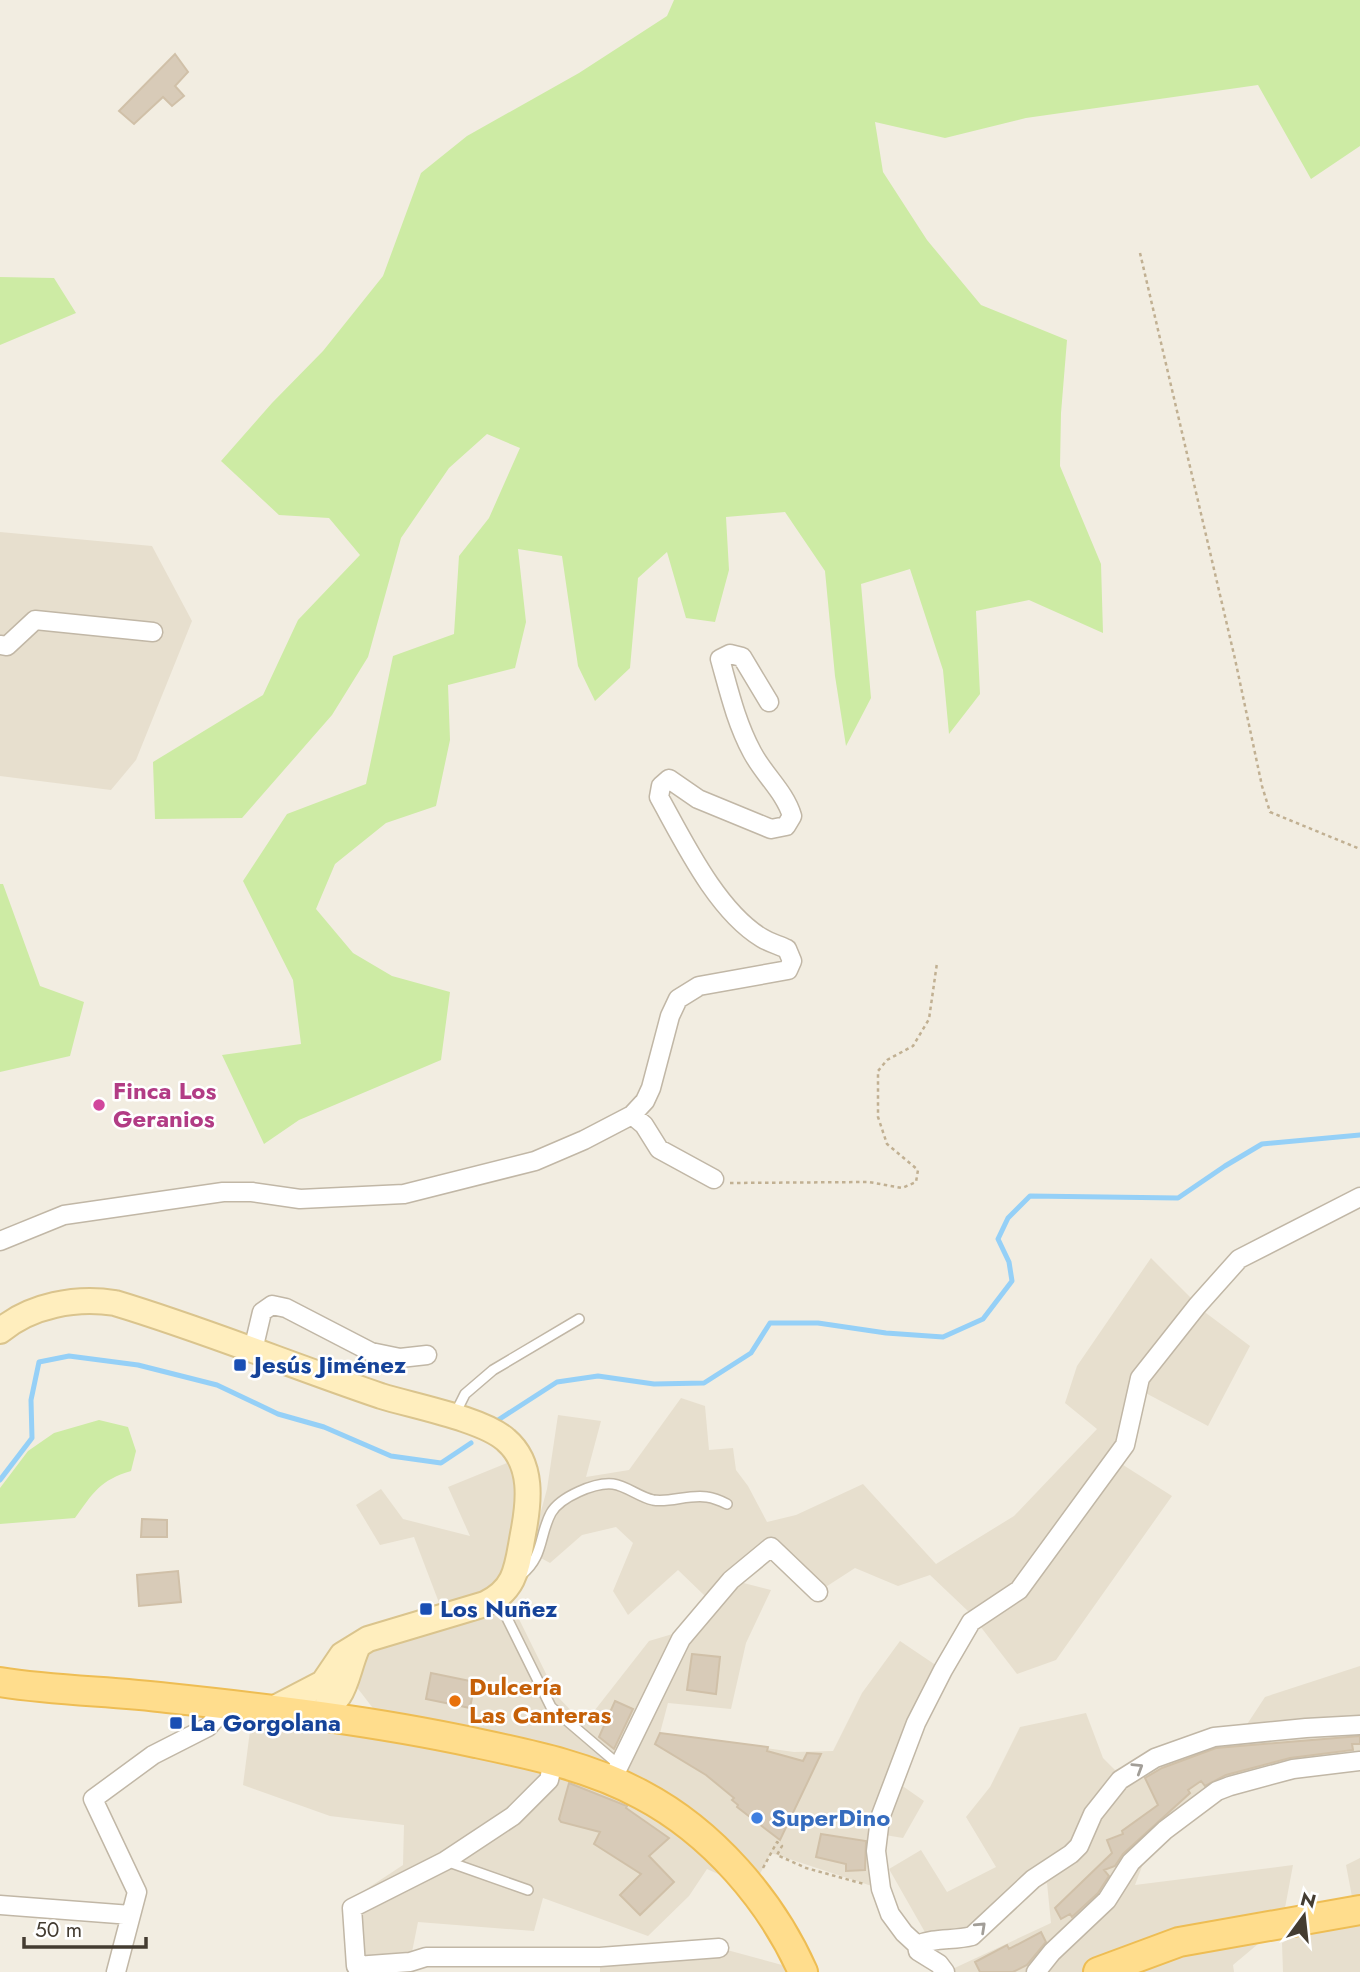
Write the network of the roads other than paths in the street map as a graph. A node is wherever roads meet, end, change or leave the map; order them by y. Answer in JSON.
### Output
{"nodes":[{"id":1,"x":153,"y":632,"type":"dead end"},
{"id":2,"x":0,"y":645,"type":"edge"},
{"id":3,"x":769,"y":702,"type":"dead end"},
{"id":4,"x":632,"y":1115,"type":"junction"},
{"id":5,"x":714,"y":1179,"type":"road end"},
{"id":6,"x":1360,"y":1197,"type":"edge"},
{"id":7,"x":0,"y":1241,"type":"edge"},
{"id":8,"x":579,"y":1319,"type":"dead end"},
{"id":9,"x":0,"y":1331,"type":"edge"},
{"id":10,"x":253,"y":1350,"type":"junction"},
{"id":11,"x":427,"y":1355,"type":"dead end"},
{"id":12,"x":453,"y":1417,"type":"junction"},
{"id":13,"x":727,"y":1504,"type":"dead end"},
{"id":14,"x":504,"y":1591,"type":"junction"},
{"id":15,"x":818,"y":1592,"type":"dead end"},
{"id":16,"x":0,"y":1682,"type":"edge"},
{"id":17,"x":228,"y":1705,"type":"junction"},
{"id":18,"x":338,"y":1705,"type":"junction"},
{"id":19,"x":1360,"y":1725,"type":"edge"},
{"id":20,"x":553,"y":1761,"type":"junction"},
{"id":21,"x":1360,"y":1761,"type":"edge"},
{"id":22,"x":615,"y":1772,"type":"junction"},
{"id":23,"x":444,"y":1861,"type":"junction"},
{"id":24,"x":527,"y":1889,"type":"dead end"},
{"id":25,"x":0,"y":1905,"type":"edge"},
{"id":26,"x":1360,"y":1910,"type":"edge"},
{"id":27,"x":131,"y":1915,"type":"junction"},
{"id":28,"x":917,"y":1945,"type":"junction"},
{"id":29,"x":719,"y":1948,"type":"dead end"},
{"id":30,"x":1135,"y":1965,"type":"edge"},
{"id":31,"x":116,"y":1972,"type":"edge"},
{"id":32,"x":803,"y":1972,"type":"edge"},
{"id":33,"x":945,"y":1972,"type":"edge"},
{"id":34,"x":1036,"y":1972,"type":"edge"},
{"id":35,"x":1098,"y":1972,"type":"edge"}],
"edges":[{"from":1,"to":2,"type":"street"},
{"from":3,"to":4,"type":"street"},
{"from":4,"to":5,"type":"street"},
{"from":4,"to":7,"type":"street"},
{"from":6,"to":28,"type":"street"},
{"from":8,"to":12,"type":"lane"},
{"from":9,"to":10,"type":"main road"},
{"from":10,"to":11,"type":"street"},
{"from":10,"to":12,"type":"main road"},
{"from":12,"to":14,"type":"main road"},
{"from":13,"to":14,"type":"lane"},
{"from":14,"to":18,"type":"main road"},
{"from":14,"to":22,"type":"lane"},
{"from":15,"to":22,"type":"street"},
{"from":16,"to":17,"type":"main road"},
{"from":17,"to":18,"type":"main road"},
{"from":17,"to":27,"type":"street"},
{"from":18,"to":20,"type":"main road"},
{"from":28,"to":19,"type":"street","one_way":true},
{"from":20,"to":22,"type":"main road"},
{"from":20,"to":23,"type":"street"},
{"from":21,"to":34,"type":"street"},
{"from":22,"to":32,"type":"main road"},
{"from":23,"to":24,"type":"lane"},
{"from":23,"to":29,"type":"street"},
{"from":25,"to":27,"type":"street"},
{"from":26,"to":30,"type":"main road"},
{"from":27,"to":31,"type":"street"},
{"from":28,"to":33,"type":"street"},
{"from":30,"to":35,"type":"main road"}]}
